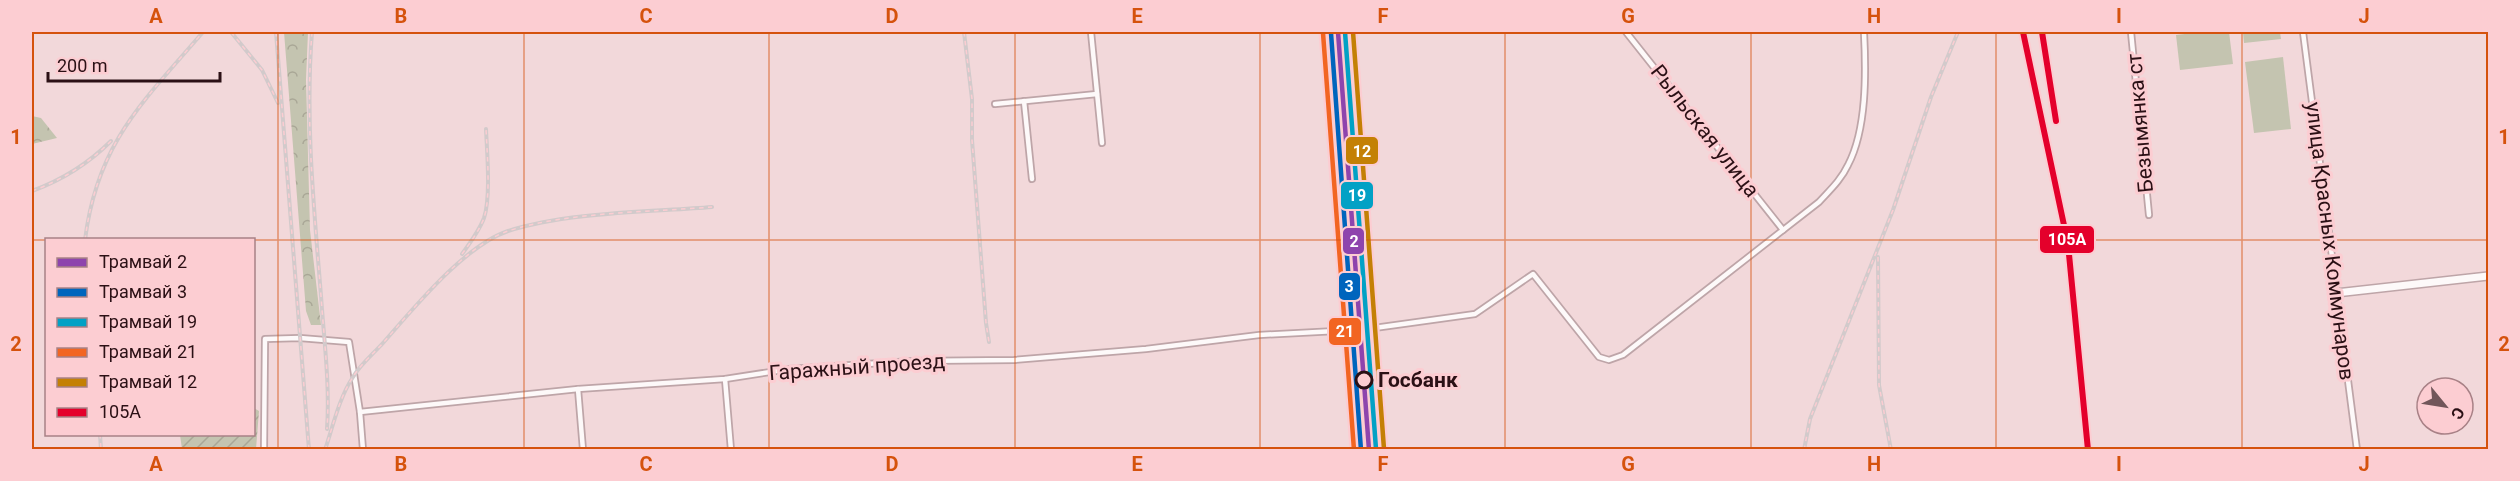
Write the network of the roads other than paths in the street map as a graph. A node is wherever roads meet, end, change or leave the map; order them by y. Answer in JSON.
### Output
{"nodes":[{"id":1,"x":1091,"y":32,"type":"edge"},
{"id":2,"x":1626,"y":32,"type":"edge"},
{"id":3,"x":1864,"y":32,"type":"edge"},
{"id":4,"x":2132,"y":32,"type":"edge"},
{"id":5,"x":2303,"y":32,"type":"edge"},
{"id":6,"x":1345,"y":33,"type":"edge"},
{"id":7,"x":1333,"y":34,"type":"edge"},
{"id":8,"x":1097,"y":94,"type":"junction"},
{"id":9,"x":1024,"y":101,"type":"junction"},
{"id":10,"x":995,"y":104,"type":"dead end"},
{"id":11,"x":1102,"y":143,"type":"dead end"},
{"id":12,"x":1032,"y":179,"type":"dead end"},
{"id":13,"x":2149,"y":215,"type":"dead end"},
{"id":14,"x":1783,"y":230,"type":"junction"},
{"id":15,"x":2488,"y":276,"type":"edge"},
{"id":16,"x":2336,"y":293,"type":"junction"},
{"id":17,"x":1366,"y":329,"type":"junction"},
{"id":18,"x":1355,"y":330,"type":"junction"},
{"id":19,"x":725,"y":379,"type":"junction"},
{"id":20,"x":578,"y":390,"type":"junction"},
{"id":21,"x":360,"y":412,"type":"junction"},
{"id":22,"x":264,"y":450,"type":"edge"},
{"id":23,"x":363,"y":450,"type":"edge"},
{"id":24,"x":583,"y":450,"type":"edge"},
{"id":25,"x":731,"y":450,"type":"edge"},
{"id":26,"x":1364,"y":450,"type":"edge"},
{"id":27,"x":1376,"y":450,"type":"edge"},
{"id":28,"x":2357,"y":450,"type":"edge"}],
"edges":[{"from":1,"to":8,"type":"street"},
{"from":2,"to":14,"type":"street","name":"Рыльская улица"},
{"from":3,"to":14,"type":"street"},
{"from":4,"to":13,"type":"street","name":"Безымянка ст"},
{"from":5,"to":16,"type":"street","name":"улица Красных Коммунаров"},
{"from":6,"to":7,"type":"street"},
{"from":6,"to":17,"type":"main road"},
{"from":7,"to":18,"type":"main road"},
{"from":8,"to":9,"type":"street"},
{"from":8,"to":11,"type":"street"},
{"from":9,"to":10,"type":"street"},
{"from":9,"to":12,"type":"street"},
{"from":14,"to":17,"type":"street"},
{"from":15,"to":16,"type":"street"},
{"from":16,"to":28,"type":"street","name":"улица Красных Коммунаров"},
{"from":17,"to":18,"type":"street"},
{"from":17,"to":27,"type":"main road"},
{"from":18,"to":19,"type":"street","name":"Гаражный проезд"},
{"from":18,"to":26,"type":"main road"},
{"from":19,"to":20,"type":"street","name":"Гаражный проезд"},
{"from":19,"to":25,"type":"street"},
{"from":20,"to":21,"type":"street","name":"Гаражный проезд"},
{"from":20,"to":24,"type":"street"},
{"from":21,"to":22,"type":"street"},
{"from":21,"to":23,"type":"street"}]}
